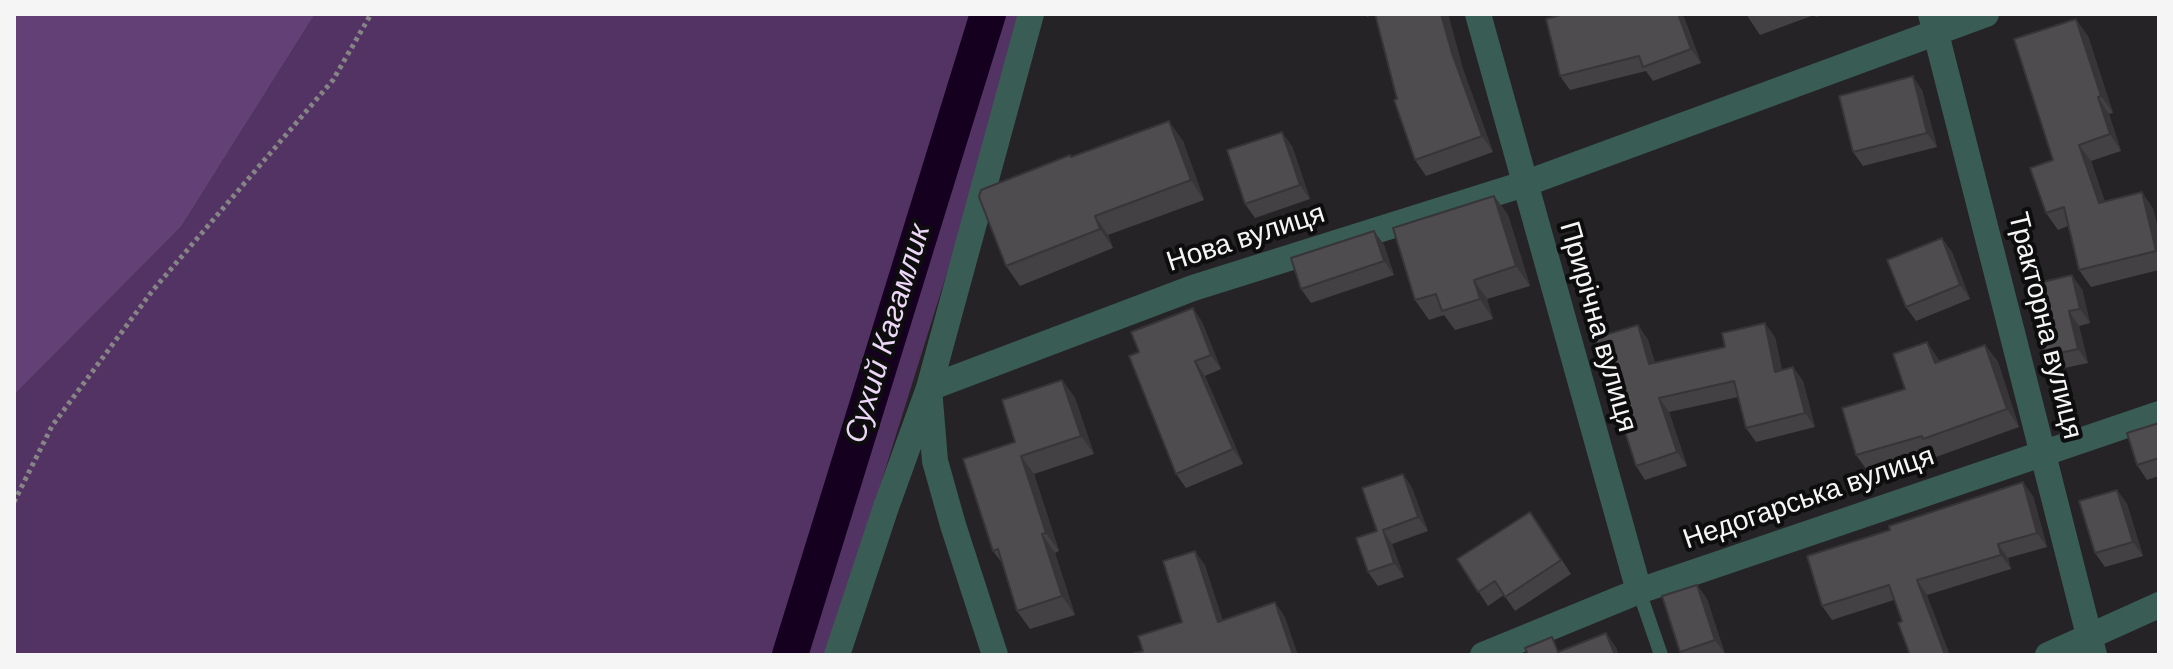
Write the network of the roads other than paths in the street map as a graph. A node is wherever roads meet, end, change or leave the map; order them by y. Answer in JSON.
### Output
{"nodes":[{"id":1,"x":1031,"y":14,"type":"edge"},
{"id":2,"x":1478,"y":14,"type":"edge"},
{"id":3,"x":1986,"y":14,"type":"edge"},
{"id":4,"x":1934,"y":22,"type":"edge"},
{"id":5,"x":1524,"y":184,"type":"junction"},
{"id":6,"x":929,"y":388,"type":"junction"},
{"id":7,"x":2159,"y":414,"type":"edge"},
{"id":8,"x":2044,"y":453,"type":"junction"},
{"id":9,"x":1639,"y":591,"type":"junction"},
{"id":10,"x":2159,"y":605,"type":"edge"},
{"id":11,"x":2092,"y":645,"type":"edge"},
{"id":12,"x":837,"y":655,"type":"edge"},
{"id":13,"x":995,"y":655,"type":"edge"},
{"id":14,"x":1483,"y":655,"type":"edge"},
{"id":15,"x":1661,"y":655,"type":"edge"},
{"id":16,"x":2048,"y":655,"type":"edge"}],
"edges":[{"from":1,"to":6,"type":"street"},
{"from":2,"to":5,"type":"street","name":"Прирічна вулиця"},
{"from":3,"to":4,"type":"street","name":"Нова вулиця"},
{"from":4,"to":5,"type":"street","name":"Нова вулиця"},
{"from":4,"to":8,"type":"street","name":"Тракторна вулиця"},
{"from":5,"to":6,"type":"street","name":"Нова вулиця"},
{"from":5,"to":9,"type":"street","name":"Прирічна вулиця"},
{"from":6,"to":12,"type":"street"},
{"from":6,"to":13,"type":"street"},
{"from":7,"to":8,"type":"street","name":"Недогарська вулиця"},
{"from":8,"to":9,"type":"street","name":"Недогарська вулиця"},
{"from":8,"to":11,"type":"street","name":"Тракторна вулиця"},
{"from":9,"to":14,"type":"street","name":"Недогарська вулиця"},
{"from":9,"to":15,"type":"lane","name":"Прирічна вулиця"},
{"from":10,"to":11,"type":"street"},
{"from":11,"to":16,"type":"street"}]}
